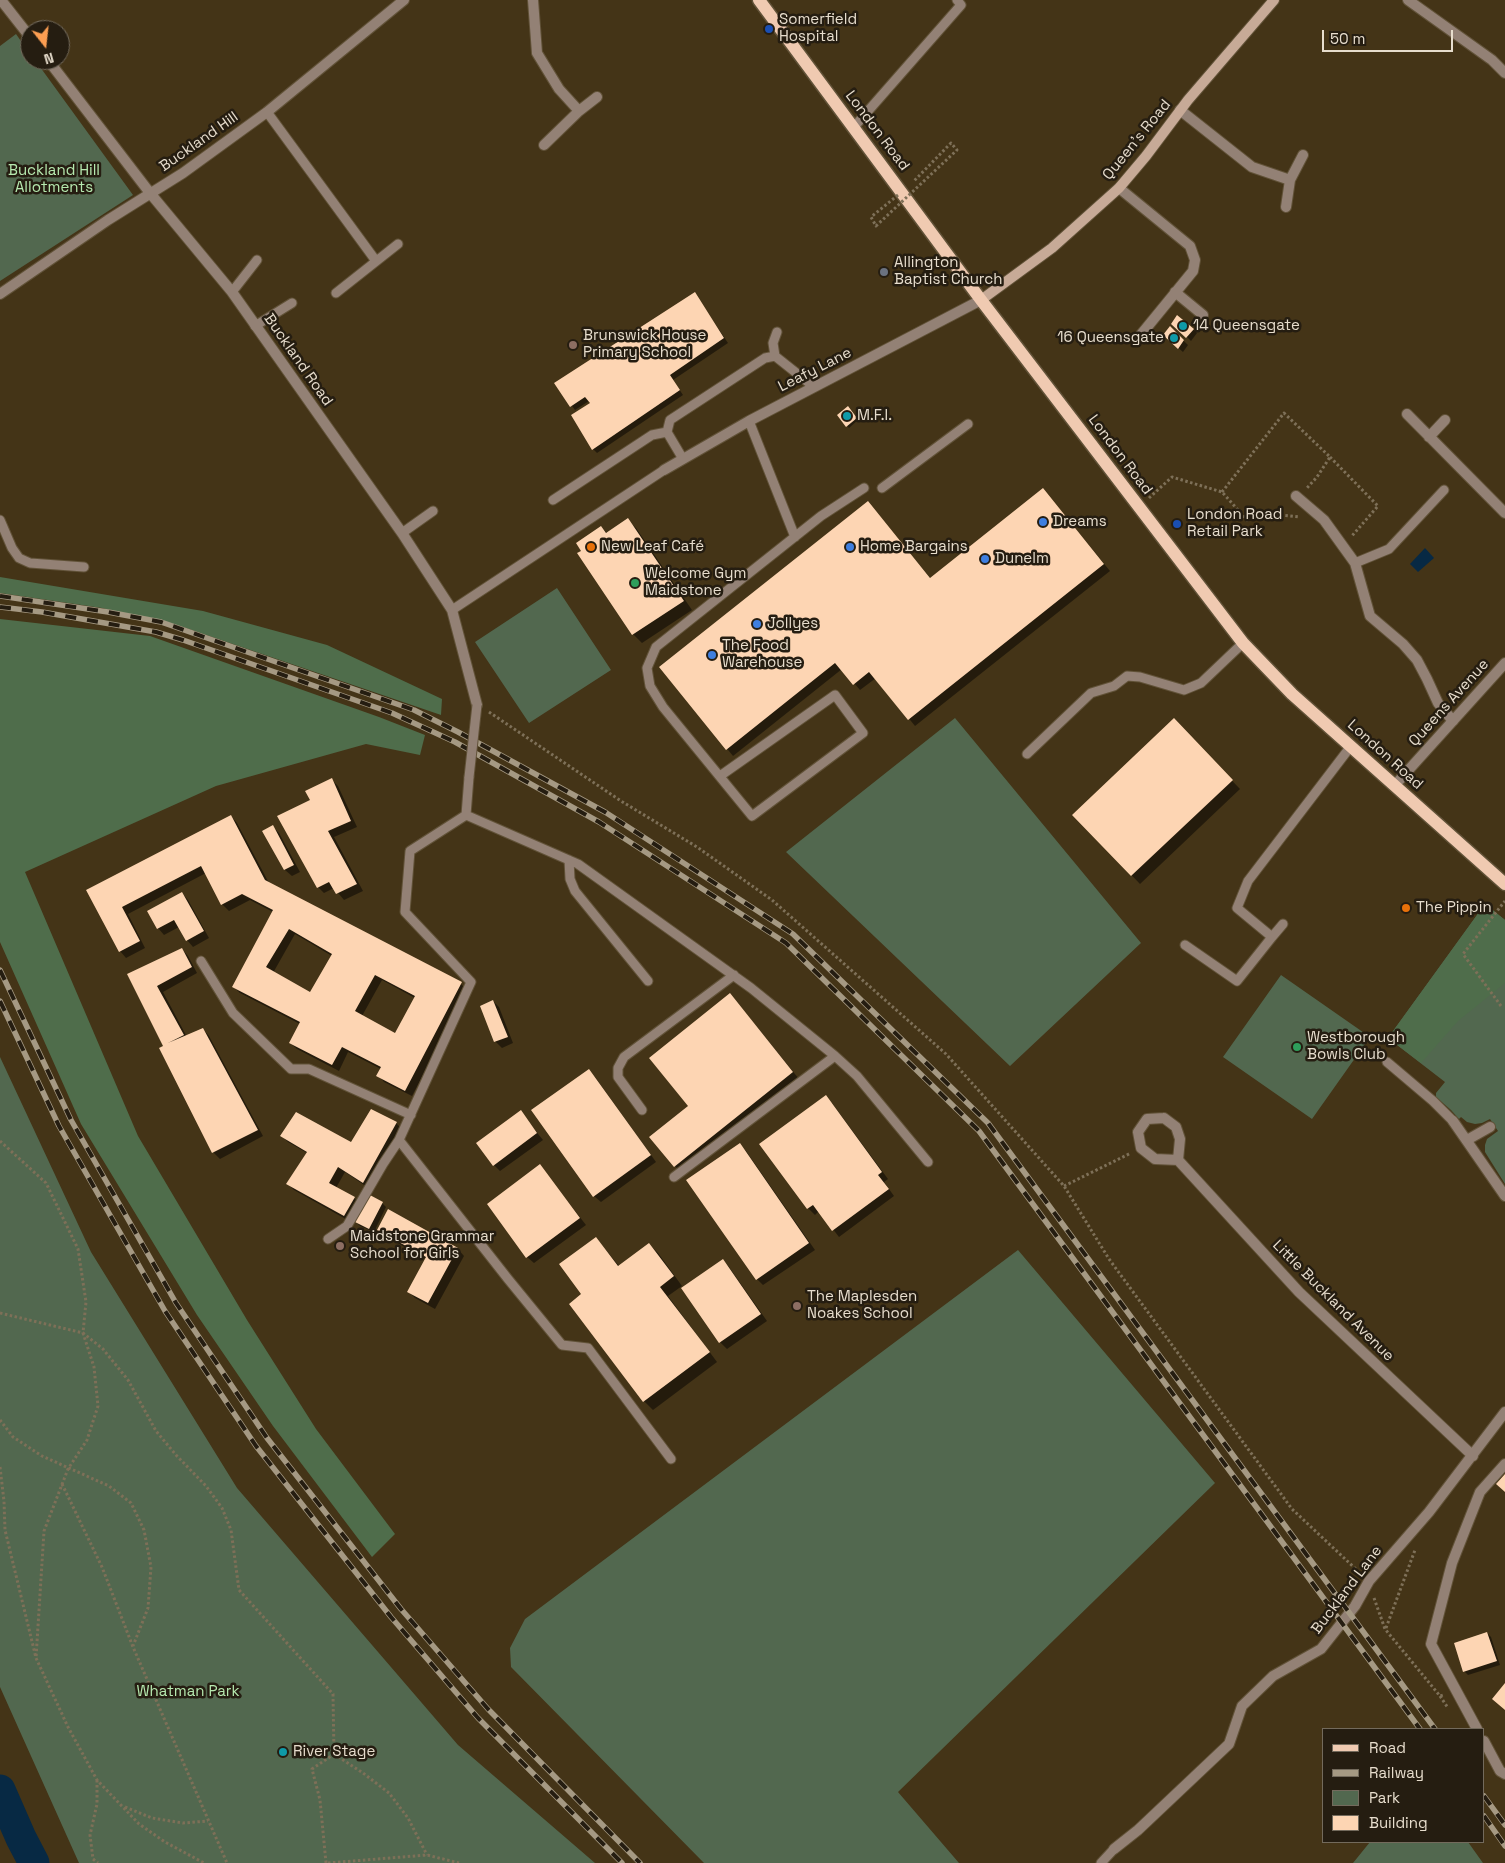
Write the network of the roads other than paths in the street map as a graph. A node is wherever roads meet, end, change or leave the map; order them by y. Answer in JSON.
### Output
{"nodes":[{"id":1,"x":1,"y":0,"type":"edge"},
{"id":2,"x":404,"y":0,"type":"edge"},
{"id":3,"x":534,"y":0,"type":"edge"},
{"id":4,"x":760,"y":0,"type":"edge"},
{"id":5,"x":957,"y":0,"type":"edge"},
{"id":6,"x":1274,"y":0,"type":"edge"},
{"id":7,"x":1408,"y":0,"type":"edge"},
{"id":8,"x":20,"y":24,"type":"edge"},
{"id":9,"x":56,"y":70,"type":"edge"},
{"id":10,"x":1505,"y":73,"type":"edge"},
{"id":11,"x":597,"y":98,"type":"dead end"},
{"id":12,"x":579,"y":110,"type":"junction"},
{"id":13,"x":1180,"y":110,"type":"junction"},
{"id":14,"x":267,"y":112,"type":"junction"},
{"id":15,"x":854,"y":127,"type":"junction"},
{"id":16,"x":544,"y":145,"type":"dead end"},
{"id":17,"x":1303,"y":155,"type":"dead end"},
{"id":18,"x":1290,"y":180,"type":"junction"},
{"id":19,"x":1119,"y":188,"type":"junction"},
{"id":20,"x":150,"y":193,"type":"junction"},
{"id":21,"x":1286,"y":207,"type":"dead end"},
{"id":22,"x":398,"y":244,"type":"dead end"},
{"id":23,"x":257,"y":260,"type":"dead end"},
{"id":24,"x":376,"y":261,"type":"junction"},
{"id":25,"x":232,"y":292,"type":"junction"},
{"id":26,"x":1175,"y":292,"type":"junction"},
{"id":27,"x":336,"y":293,"type":"dead end"},
{"id":28,"x":0,"y":294,"type":"edge"},
{"id":29,"x":982,"y":300,"type":"junction"},
{"id":30,"x":292,"y":303,"type":"dead end"},
{"id":31,"x":1203,"y":316,"type":"dead end"},
{"id":32,"x":256,"y":326,"type":"junction"},
{"id":33,"x":776,"y":332,"type":"dead end"},
{"id":34,"x":1139,"y":337,"type":"dead end"},
{"id":35,"x":775,"y":356,"type":"junction"},
{"id":36,"x":814,"y":387,"type":"junction"},
{"id":37,"x":1407,"y":414,"type":"dead end"},
{"id":38,"x":1445,"y":420,"type":"dead end"},
{"id":39,"x":749,"y":421,"type":"junction"},
{"id":40,"x":968,"y":424,"type":"dead end"},
{"id":41,"x":667,"y":432,"type":"junction"},
{"id":42,"x":1429,"y":437,"type":"junction"},
{"id":43,"x":683,"y":459,"type":"junction"},
{"id":44,"x":664,"y":470,"type":"joint"},
{"id":45,"x":864,"y":488,"type":"dead end"},
{"id":46,"x":882,"y":488,"type":"dead end"},
{"id":47,"x":1444,"y":490,"type":"dead end"},
{"id":48,"x":1296,"y":496,"type":"dead end"},
{"id":49,"x":553,"y":500,"type":"dead end"},
{"id":50,"x":433,"y":511,"type":"dead end"},
{"id":51,"x":1505,"y":513,"type":"edge"},
{"id":52,"x":0,"y":520,"type":"edge"},
{"id":53,"x":402,"y":533,"type":"junction"},
{"id":54,"x":795,"y":537,"type":"junction"},
{"id":55,"x":3,"y":538,"type":"edge"},
{"id":56,"x":1355,"y":563,"type":"junction"},
{"id":57,"x":84,"y":568,"type":"dead end"},
{"id":58,"x":452,"y":610,"type":"junction"},
{"id":59,"x":1243,"y":643,"type":"junction"},
{"id":60,"x":1505,"y":663,"type":"edge"},
{"id":61,"x":477,"y":705,"type":"joint"},
{"id":62,"x":1453,"y":721,"type":"junction"},
{"id":63,"x":1351,"y":746,"type":"junction"},
{"id":64,"x":1027,"y":754,"type":"dead end"},
{"id":65,"x":720,"y":776,"type":"junction"},
{"id":66,"x":1394,"y":785,"type":"junction"},
{"id":67,"x":466,"y":815,"type":"junction"},
{"id":68,"x":569,"y":860,"type":"junction"},
{"id":69,"x":1505,"y":884,"type":"edge"},
{"id":70,"x":1283,"y":924,"type":"dead end"},
{"id":71,"x":1272,"y":937,"type":"junction"},
{"id":72,"x":1185,"y":945,"type":"dead end"},
{"id":73,"x":201,"y":961,"type":"dead end"},
{"id":74,"x":734,"y":976,"type":"junction"},
{"id":75,"x":648,"y":981,"type":"dead end"},
{"id":76,"x":835,"y":1056,"type":"junction"},
{"id":77,"x":1387,"y":1062,"type":"dead end"},
{"id":78,"x":642,"y":1110,"type":"dead end"},
{"id":79,"x":410,"y":1115,"type":"junction"},
{"id":80,"x":1453,"y":1121,"type":"joint"},
{"id":81,"x":1490,"y":1126,"type":"dead end"},
{"id":82,"x":399,"y":1140,"type":"junction"},
{"id":83,"x":1467,"y":1140,"type":"junction"},
{"id":84,"x":1178,"y":1160,"type":"junction"},
{"id":85,"x":928,"y":1162,"type":"dead end"},
{"id":86,"x":674,"y":1177,"type":"dead end"},
{"id":87,"x":1505,"y":1196,"type":"edge"},
{"id":88,"x":328,"y":1239,"type":"dead end"},
{"id":89,"x":1505,"y":1412,"type":"edge"},
{"id":90,"x":1473,"y":1456,"type":"junction"},
{"id":91,"x":671,"y":1459,"type":"dead end"},
{"id":92,"x":1505,"y":1464,"type":"edge"},
{"id":93,"x":1476,"y":1728,"type":"edge"},
{"id":94,"x":1485,"y":1744,"type":"edge"},
{"id":95,"x":1505,"y":1774,"type":"edge"},
{"id":96,"x":1114,"y":1849,"type":"joint"},
{"id":97,"x":1101,"y":1863,"type":"edge"}],
"edges":[{"from":1,"to":8,"type":"street"},
{"from":2,"to":14,"type":"street","name":"Buckland Hill"},
{"from":3,"to":12,"type":"street"},
{"from":4,"to":15,"type":"main road","name":"London Road"},
{"from":5,"to":15,"type":"lane"},
{"from":6,"to":13,"type":"street","name":"Queen's Road"},
{"from":7,"to":10,"type":"street"},
{"from":9,"to":20,"type":"street","name":"Buckland Road"},
{"from":11,"to":12,"type":"street"},
{"from":12,"to":16,"type":"street"},
{"from":13,"to":18,"type":"street"},
{"from":13,"to":19,"type":"street","name":"Queen's Road"},
{"from":14,"to":20,"type":"street","name":"Buckland Hill"},
{"from":14,"to":24,"type":"lane"},
{"from":15,"to":29,"type":"main road","name":"London Road"},
{"from":17,"to":18,"type":"street"},
{"from":18,"to":21,"type":"street"},
{"from":19,"to":26,"type":"street"},
{"from":19,"to":29,"type":"street","name":"Queen's Road"},
{"from":20,"to":25,"type":"street","name":"Buckland Road"},
{"from":20,"to":28,"type":"street","name":"Buckland Hill"},
{"from":22,"to":24,"type":"lane"},
{"from":23,"to":25,"type":"lane"},
{"from":24,"to":27,"type":"lane"},
{"from":25,"to":32,"type":"street","name":"Buckland Road"},
{"from":26,"to":31,"type":"street"},
{"from":26,"to":34,"type":"street"},
{"from":29,"to":36,"type":"street","name":"Leafy Lane"},
{"from":29,"to":59,"type":"main road","name":"London Road"},
{"from":30,"to":32,"type":"lane"},
{"from":32,"to":53,"type":"street","name":"Buckland Road"},
{"from":33,"to":35,"type":"lane"},
{"from":35,"to":36,"type":"lane"},
{"from":35,"to":41,"type":"lane"},
{"from":36,"to":39,"type":"street","name":"Leafy Lane"},
{"from":37,"to":42,"type":"street"},
{"from":38,"to":42,"type":"street"},
{"from":39,"to":43,"type":"street","name":"Leafy Lane"},
{"from":39,"to":54,"type":"lane"},
{"from":40,"to":46,"type":"lane"},
{"from":41,"to":43,"type":"lane"},
{"from":41,"to":49,"type":"lane"},
{"from":42,"to":51,"type":"street"},
{"from":43,"to":44,"type":"street","name":"Leafy Lane"},
{"from":44,"to":58,"type":"lane"},
{"from":45,"to":54,"type":"lane"},
{"from":47,"to":56,"type":"lane"},
{"from":48,"to":56,"type":"street"},
{"from":50,"to":53,"type":"lane"},
{"from":52,"to":55,"type":"lane"},
{"from":53,"to":58,"type":"street","name":"Buckland Road"},
{"from":54,"to":65,"type":"lane"},
{"from":55,"to":57,"type":"lane"},
{"from":56,"to":62,"type":"street"},
{"from":58,"to":61,"type":"street","name":"Buckland Road"},
{"from":59,"to":63,"type":"main road","name":"London Road"},
{"from":59,"to":64,"type":"lane"},
{"from":60,"to":62,"type":"street","name":"Queens Avenue"},
{"from":61,"to":67,"type":"lane","bridge":true},
{"from":62,"to":66,"type":"street","name":"Queens Avenue"},
{"from":63,"to":66,"type":"main road","name":"London Road"},
{"from":63,"to":71,"type":"lane"},
{"from":65,"to":65,"type":"lane"},
{"from":66,"to":69,"type":"main road","name":"London Road"},
{"from":67,"to":68,"type":"lane"},
{"from":67,"to":79,"type":"lane"},
{"from":68,"to":74,"type":"lane"},
{"from":68,"to":75,"type":"lane"},
{"from":70,"to":71,"type":"lane"},
{"from":71,"to":72,"type":"lane"},
{"from":73,"to":79,"type":"lane"},
{"from":74,"to":76,"type":"lane"},
{"from":74,"to":78,"type":"lane"},
{"from":76,"to":85,"type":"lane"},
{"from":76,"to":86,"type":"lane"},
{"from":77,"to":80,"type":"lane"},
{"from":79,"to":82,"type":"lane"},
{"from":80,"to":83,"type":"street"},
{"from":81,"to":83,"type":"street"},
{"from":82,"to":88,"type":"lane"},
{"from":82,"to":91,"type":"lane"},
{"from":83,"to":87,"type":"street"},
{"from":84,"to":84,"type":"street"},
{"from":84,"to":90,"type":"street","name":"Little Buckland Avenue"},
{"from":89,"to":90,"type":"street","name":"Buckland Lane"},
{"from":90,"to":96,"type":"street","name":"Buckland Lane"},
{"from":92,"to":93,"type":"street"},
{"from":94,"to":95,"type":"street"},
{"from":96,"to":97,"type":"lane"}]}
